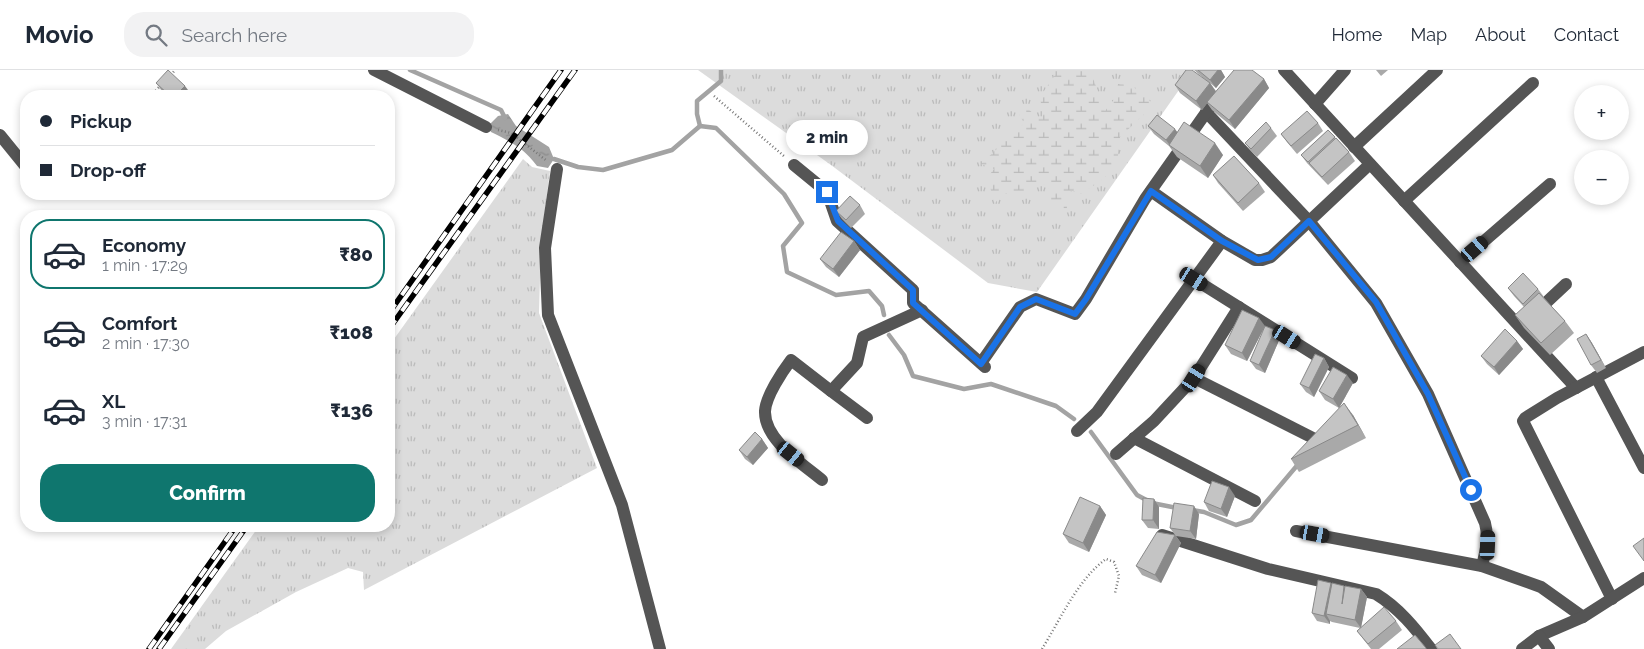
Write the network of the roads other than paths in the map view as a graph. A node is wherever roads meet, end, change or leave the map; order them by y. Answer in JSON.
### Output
{"nodes":[{"id":1,"x":374,"y":70,"type":"edge"},
{"id":2,"x":1284,"y":70,"type":"edge"},
{"id":3,"x":1345,"y":70,"type":"edge"},
{"id":4,"x":1437,"y":70,"type":"edge"},
{"id":5,"x":1533,"y":83,"type":"dead end"},
{"id":6,"x":1217,"y":98,"type":"edge"},
{"id":7,"x":1315,"y":104,"type":"junction"},
{"id":8,"x":1206,"y":112,"type":"junction"},
{"id":9,"x":486,"y":127,"type":"road end"},
{"id":10,"x":0,"y":135,"type":"edge"},
{"id":11,"x":1354,"y":147,"type":"junction"},
{"id":12,"x":20,"y":159,"type":"edge"},
{"id":13,"x":1370,"y":164,"type":"junction"},
{"id":14,"x":794,"y":165,"type":"road end"},
{"id":15,"x":557,"y":169,"type":"road end"},
{"id":16,"x":1550,"y":184,"type":"dead end"},
{"id":17,"x":1151,"y":191,"type":"junction"},
{"id":18,"x":1404,"y":201,"type":"junction"},
{"id":19,"x":1309,"y":221,"type":"junction"},
{"id":20,"x":1222,"y":241,"type":"junction"},
{"id":21,"x":1460,"y":262,"type":"junction"},
{"id":22,"x":1194,"y":279,"type":"junction"},
{"id":23,"x":1566,"y":284,"type":"dead end"},
{"id":24,"x":1239,"y":307,"type":"junction"},
{"id":25,"x":922,"y":310,"type":"junction"},
{"id":26,"x":1520,"y":327,"type":"junction"},
{"id":27,"x":1644,"y":352,"type":"edge"},
{"id":28,"x":1596,"y":377,"type":"junction"},
{"id":29,"x":1194,"y":378,"type":"junction"},
{"id":30,"x":1352,"y":378,"type":"dead end"},
{"id":31,"x":1576,"y":388,"type":"junction"},
{"id":32,"x":831,"y":391,"type":"junction"},
{"id":33,"x":867,"y":418,"type":"dead end"},
{"id":34,"x":1078,"y":431,"type":"dead end"},
{"id":35,"x":1134,"y":438,"type":"junction"},
{"id":36,"x":1313,"y":438,"type":"edge"},
{"id":37,"x":1116,"y":454,"type":"dead end"},
{"id":38,"x":1644,"y":468,"type":"edge"},
{"id":39,"x":822,"y":480,"type":"dead end"},
{"id":40,"x":1256,"y":501,"type":"dead end"},
{"id":41,"x":1296,"y":531,"type":"dead end"},
{"id":42,"x":1160,"y":534,"type":"edge"},
{"id":43,"x":1482,"y":566,"type":"junction"},
{"id":44,"x":1644,"y":578,"type":"edge"},
{"id":45,"x":1612,"y":599,"type":"junction"},
{"id":46,"x":1583,"y":617,"type":"junction"},
{"id":47,"x":1539,"y":636,"type":"junction"},
{"id":48,"x":660,"y":649,"type":"edge"},
{"id":49,"x":1431,"y":649,"type":"edge"},
{"id":50,"x":1522,"y":649,"type":"edge"},
{"id":51,"x":1549,"y":649,"type":"edge"}],
"edges":[{"from":1,"to":9,"type":"street"},
{"from":2,"to":7,"type":"street"},
{"from":3,"to":7,"type":"street"},
{"from":4,"to":11,"type":"street"},
{"from":5,"to":18,"type":"street"},
{"from":6,"to":8,"type":"street"},
{"from":7,"to":11,"type":"street"},
{"from":8,"to":17,"type":"street"},
{"from":8,"to":19,"type":"street"},
{"from":10,"to":12,"type":"street"},
{"from":11,"to":13,"type":"street"},
{"from":13,"to":18,"type":"street"},
{"from":13,"to":19,"type":"street"},
{"from":14,"to":25,"type":"street"},
{"from":15,"to":48,"type":"street"},
{"from":16,"to":21,"type":"street"},
{"from":17,"to":20,"type":"street"},
{"from":17,"to":25,"type":"street"},
{"from":18,"to":21,"type":"street"},
{"from":19,"to":20,"type":"street"},
{"from":19,"to":43,"type":"street"},
{"from":20,"to":22,"type":"street"},
{"from":21,"to":26,"type":"street"},
{"from":22,"to":24,"type":"street"},
{"from":22,"to":34,"type":"street"},
{"from":23,"to":26,"type":"street"},
{"from":24,"to":29,"type":"street"},
{"from":24,"to":30,"type":"street"},
{"from":25,"to":32,"type":"street"},
{"from":26,"to":31,"type":"street"},
{"from":27,"to":28,"type":"street"},
{"from":28,"to":31,"type":"street"},
{"from":28,"to":38,"type":"street"},
{"from":29,"to":35,"type":"street"},
{"from":29,"to":36,"type":"street"},
{"from":31,"to":45,"type":"street"},
{"from":32,"to":33,"type":"street"},
{"from":32,"to":39,"type":"street"},
{"from":35,"to":37,"type":"street"},
{"from":35,"to":40,"type":"street"},
{"from":41,"to":43,"type":"street"},
{"from":42,"to":49,"type":"street"},
{"from":43,"to":46,"type":"street"},
{"from":44,"to":45,"type":"street"},
{"from":45,"to":46,"type":"street"},
{"from":46,"to":47,"type":"street"},
{"from":47,"to":50,"type":"street"},
{"from":47,"to":51,"type":"street"}]}
